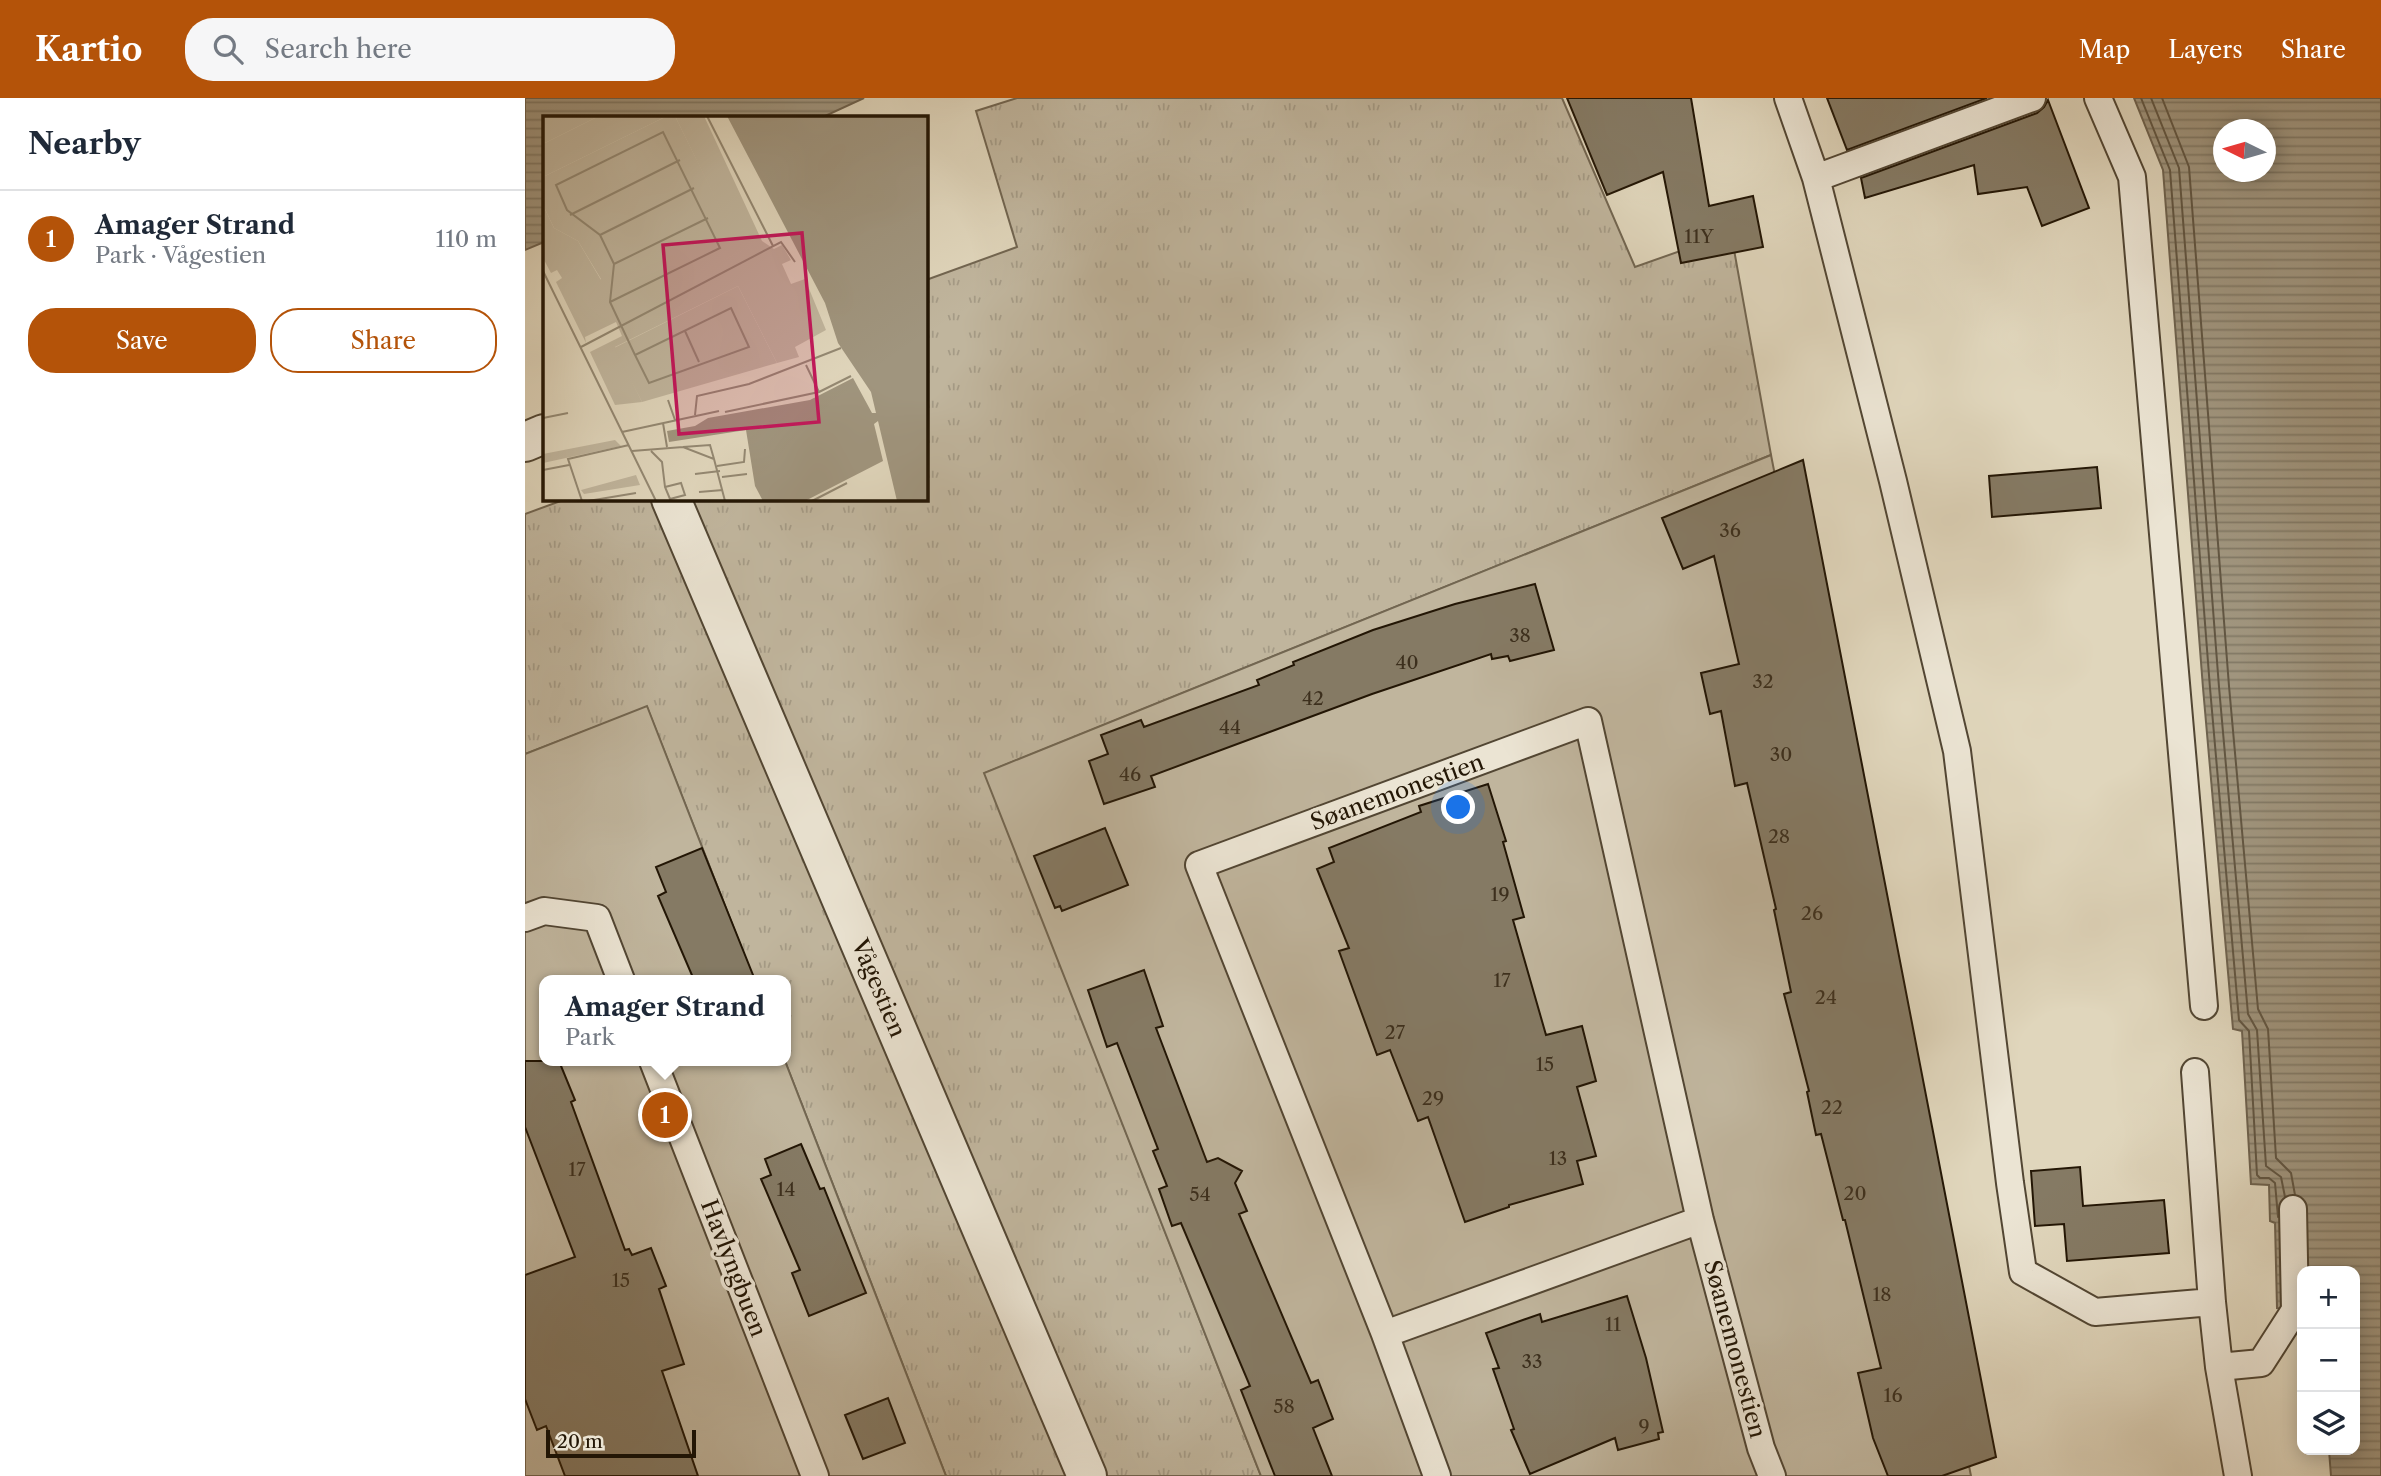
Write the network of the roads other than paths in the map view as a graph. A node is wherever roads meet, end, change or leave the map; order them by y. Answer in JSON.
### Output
{"nodes":[{"id":1,"x":1788,"y":98,"type":"edge"},
{"id":2,"x":2032,"y":98,"type":"edge"},
{"id":3,"x":2098,"y":98,"type":"edge"},
{"id":4,"x":1816,"y":178,"type":"junction"},
{"id":5,"x":543,"y":434,"type":"edge"},
{"id":6,"x":525,"y":442,"type":"edge"},
{"id":7,"x":671,"y":500,"type":"edge"},
{"id":8,"x":525,"y":918,"type":"edge"},
{"id":9,"x":619,"y":975,"type":"edge"},
{"id":10,"x":2204,"y":1006,"type":"dead end"},
{"id":11,"x":655,"y":1066,"type":"edge"},
{"id":12,"x":2195,"y":1072,"type":"dead end"},
{"id":13,"x":2293,"y":1209,"type":"dead end"},
{"id":14,"x":1700,"y":1220,"type":"junction"},
{"id":15,"x":2212,"y":1302,"type":"junction"},
{"id":16,"x":1385,"y":1334,"type":"junction"},
{"id":17,"x":2219,"y":1367,"type":"junction"},
{"id":18,"x":815,"y":1476,"type":"edge"},
{"id":19,"x":1087,"y":1476,"type":"edge"},
{"id":20,"x":1437,"y":1476,"type":"edge"},
{"id":21,"x":1772,"y":1476,"type":"edge"},
{"id":22,"x":2238,"y":1476,"type":"edge"}],
"edges":[{"from":1,"to":4,"type":"lane"},
{"from":2,"to":4,"type":"lane"},
{"from":3,"to":10,"type":"lane"},
{"from":4,"to":15,"type":"lane"},
{"from":5,"to":6,"type":"street"},
{"from":7,"to":19,"type":"street","name":"Vågestien"},
{"from":8,"to":9,"type":"lane"},
{"from":11,"to":18,"type":"lane","name":"Havlyngbuen"},
{"from":12,"to":15,"type":"lane"},
{"from":13,"to":17,"type":"lane"},
{"from":14,"to":16,"type":"lane"},
{"from":14,"to":16,"type":"lane","name":"Søanemonestien"},
{"from":14,"to":21,"type":"lane","name":"Søanemonestien"},
{"from":15,"to":17,"type":"lane"},
{"from":16,"to":20,"type":"lane","name":"Søanemonestien"},
{"from":17,"to":22,"type":"lane"}]}
